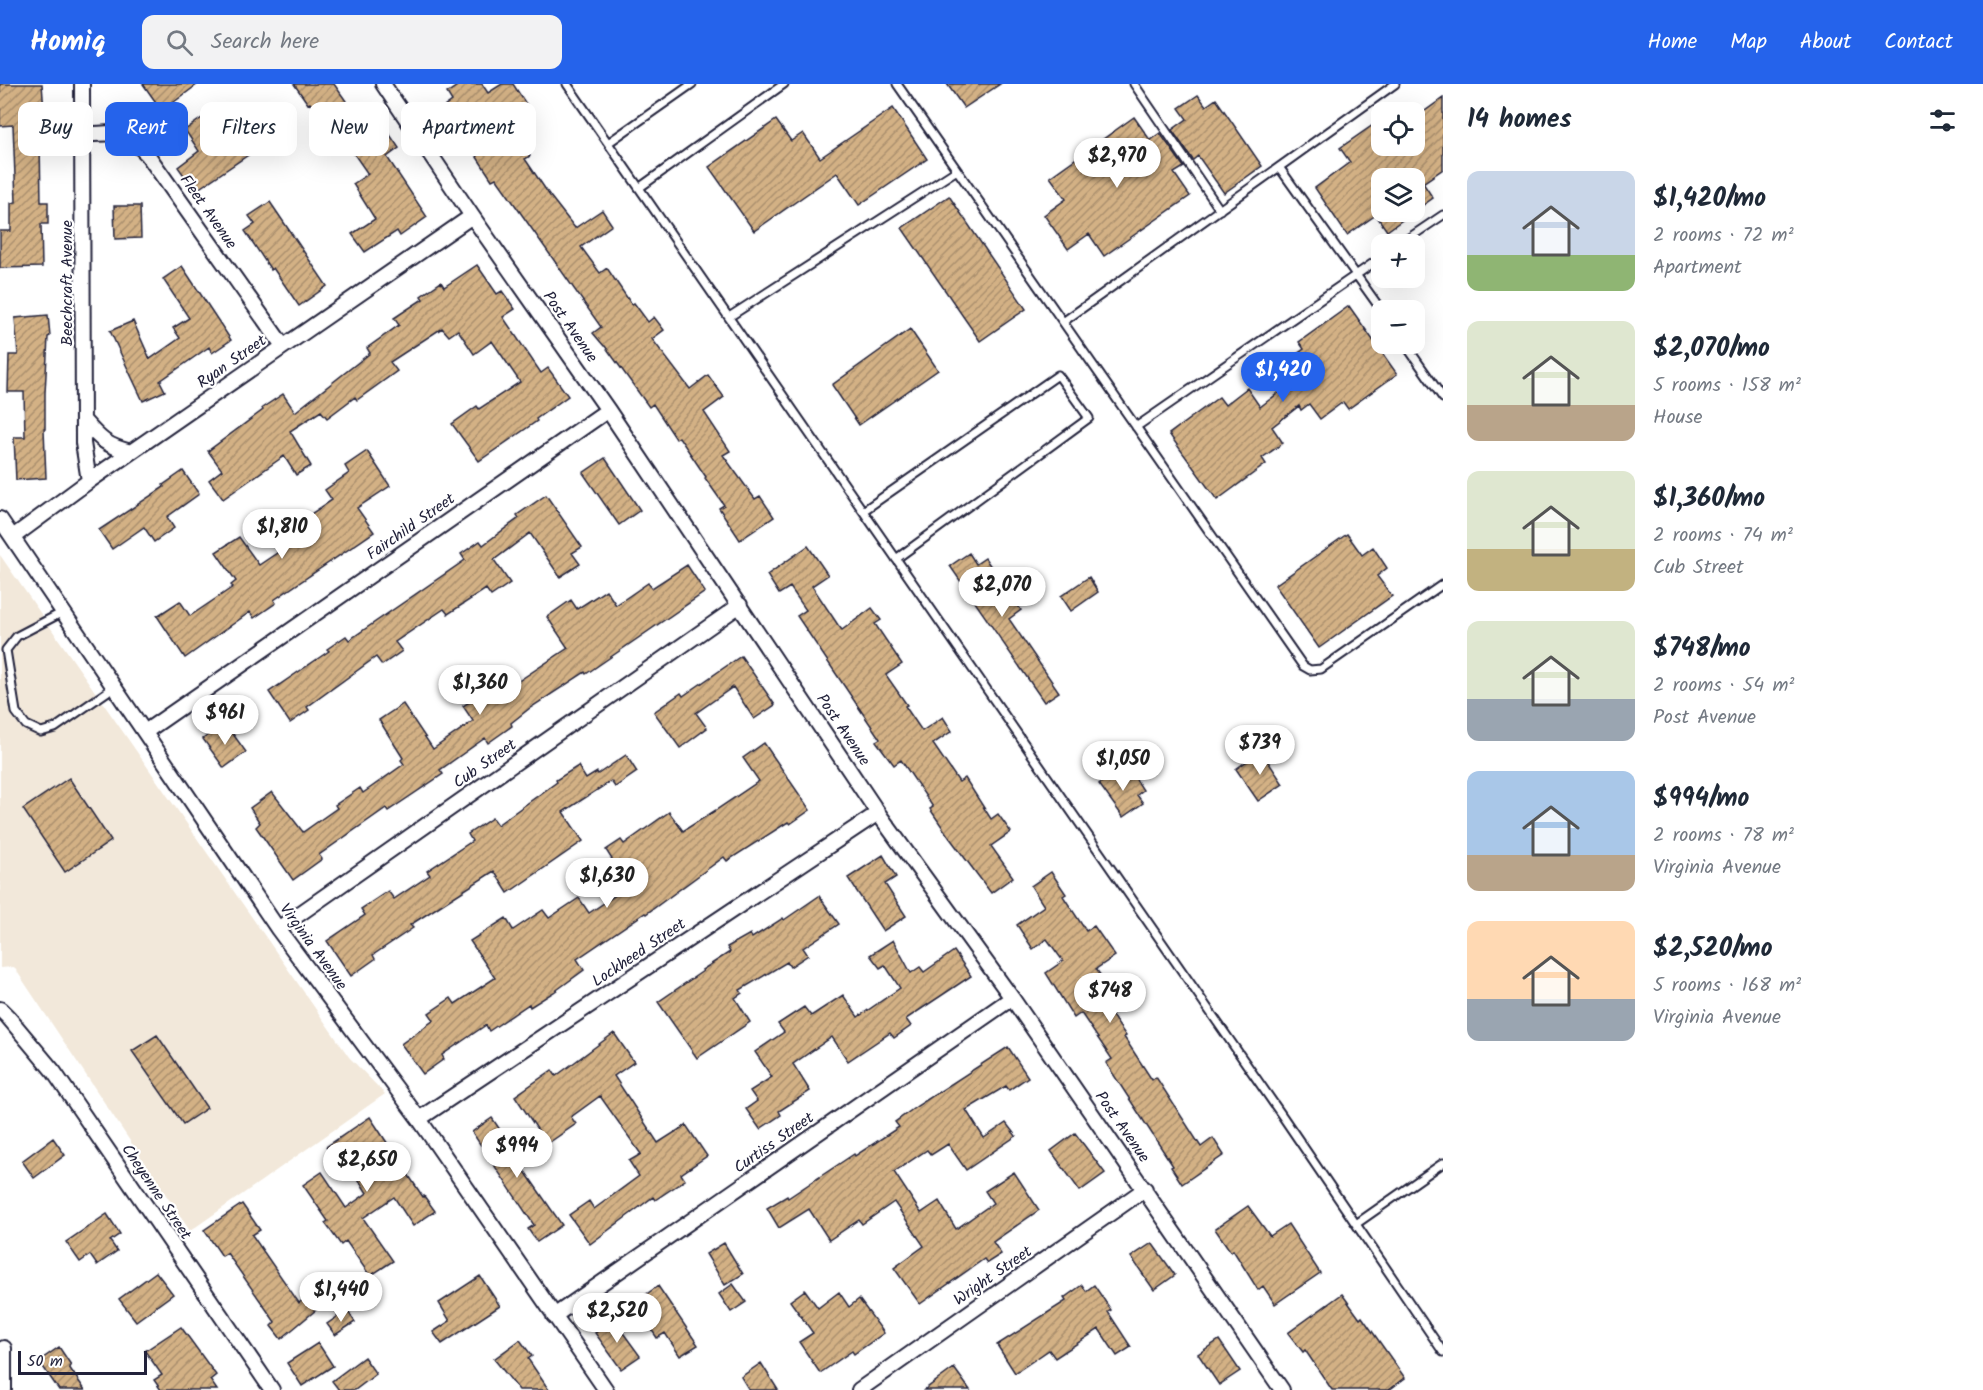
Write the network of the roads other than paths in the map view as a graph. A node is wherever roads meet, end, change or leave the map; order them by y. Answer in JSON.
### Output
{"nodes":[{"id":1,"x":82,"y":84,"type":"edge"},
{"id":2,"x":383,"y":84,"type":"edge"},
{"id":3,"x":567,"y":84,"type":"edge"},
{"id":4,"x":692,"y":84,"type":"edge"},
{"id":5,"x":784,"y":84,"type":"edge"},
{"id":6,"x":897,"y":84,"type":"edge"},
{"id":7,"x":1134,"y":84,"type":"edge"},
{"id":8,"x":1391,"y":85,"type":"edge"},
{"id":9,"x":83,"y":102,"type":"edge"},
{"id":10,"x":93,"y":134,"type":"edge"},
{"id":11,"x":608,"y":143,"type":"junction"},
{"id":12,"x":84,"y":156,"type":"edge"},
{"id":13,"x":1279,"y":167,"type":"junction"},
{"id":14,"x":957,"y":170,"type":"junction"},
{"id":15,"x":639,"y":188,"type":"junction"},
{"id":16,"x":1220,"y":210,"type":"junction"},
{"id":17,"x":1443,"y":215,"type":"edge"},
{"id":18,"x":472,"y":216,"type":"junction"},
{"id":19,"x":1415,"y":234,"type":"edge"},
{"id":20,"x":1371,"y":265,"type":"edge"},
{"id":21,"x":1356,"y":275,"type":"junction"},
{"id":22,"x":1374,"y":300,"type":"edge"},
{"id":23,"x":729,"y":317,"type":"junction"},
{"id":24,"x":1063,"y":321,"type":"junction"},
{"id":25,"x":283,"y":346,"type":"junction"},
{"id":26,"x":1412,"y":354,"type":"edge"},
{"id":27,"x":1443,"y":398,"type":"edge"},
{"id":28,"x":608,"y":410,"type":"junction"},
{"id":29,"x":83,"y":420,"type":"junction"},
{"id":30,"x":1136,"y":427,"type":"junction"},
{"id":31,"x":131,"y":452,"type":"junction"},
{"id":32,"x":88,"y":481,"type":"junction"},
{"id":33,"x":863,"y":511,"type":"junction"},
{"id":34,"x":0,"y":519,"type":"edge"},
{"id":35,"x":13,"y":537,"type":"junction"},
{"id":36,"x":896,"y":559,"type":"junction"},
{"id":37,"x":1443,"y":584,"type":"edge"},
{"id":38,"x":740,"y":605,"type":"junction"},
{"id":39,"x":63,"y":612,"type":"junction"},
{"id":40,"x":114,"y":687,"type":"junction"},
{"id":41,"x":145,"y":732,"type":"junction"},
{"id":42,"x":878,"y":813,"type":"junction"},
{"id":43,"x":278,"y":929,"type":"junction"},
{"id":44,"x":1012,"y":998,"type":"junction"},
{"id":45,"x":4,"y":1013,"type":"edge"},
{"id":46,"x":419,"y":1119,"type":"junction"},
{"id":47,"x":1443,"y":1163,"type":"edge"},
{"id":48,"x":1145,"y":1189,"type":"junction"},
{"id":49,"x":1356,"y":1224,"type":"junction"},
{"id":50,"x":554,"y":1316,"type":"junction"},
{"id":51,"x":4,"y":1348,"type":"dead end"},
{"id":52,"x":1443,"y":1352,"type":"edge"},
{"id":53,"x":1280,"y":1389,"type":"edge"},
{"id":54,"x":4,"y":1390,"type":"edge"},
{"id":55,"x":272,"y":1390,"type":"edge"},
{"id":56,"x":606,"y":1390,"type":"edge"},
{"id":57,"x":859,"y":1390,"type":"edge"}],
"edges":[{"from":1,"to":9,"type":"street","name":"Beechcraft Avenue"},
{"from":2,"to":18,"type":"street","name":"Post Avenue"},
{"from":3,"to":11,"type":"lane"},
{"from":4,"to":11,"type":"lane"},
{"from":5,"to":15,"type":"lane"},
{"from":6,"to":14,"type":"lane"},
{"from":7,"to":16,"type":"lane"},
{"from":8,"to":13,"type":"lane"},
{"from":10,"to":25,"type":"street","name":"Fleet Avenue"},
{"from":11,"to":15,"type":"lane"},
{"from":12,"to":29,"type":"street","name":"Beechcraft Avenue"},
{"from":13,"to":16,"type":"lane"},
{"from":13,"to":21,"type":"lane"},
{"from":14,"to":23,"type":"lane"},
{"from":14,"to":24,"type":"lane"},
{"from":15,"to":23,"type":"lane"},
{"from":16,"to":24,"type":"lane"},
{"from":17,"to":19,"type":"lane"},
{"from":18,"to":25,"type":"street","name":"Ryan Street"},
{"from":18,"to":28,"type":"street","name":"Post Avenue"},
{"from":20,"to":21,"type":"lane"},
{"from":21,"to":22,"type":"lane"},
{"from":21,"to":30,"type":"lane"},
{"from":23,"to":33,"type":"lane"},
{"from":24,"to":30,"type":"lane"},
{"from":25,"to":31,"type":"street","name":"Ryan Street"},
{"from":26,"to":27,"type":"lane"},
{"from":28,"to":38,"type":"street","name":"Post Avenue"},
{"from":28,"to":41,"type":"street","name":"Fairchild Street"},
{"from":29,"to":31,"type":"street"},
{"from":29,"to":32,"type":"street","name":"Beechcraft Avenue"},
{"from":30,"to":37,"type":"lane"},
{"from":31,"to":32,"type":"street","name":"Ryan Street"},
{"from":32,"to":35,"type":"street","name":"Ryan Street"},
{"from":33,"to":36,"type":"lane"},
{"from":33,"to":36,"type":"lane"},
{"from":34,"to":35,"type":"street","name":"Virginia Avenue"},
{"from":35,"to":39,"type":"street","name":"Virginia Avenue"},
{"from":36,"to":49,"type":"lane"},
{"from":38,"to":42,"type":"street","name":"Post Avenue"},
{"from":38,"to":43,"type":"street","name":"Cub Street"},
{"from":39,"to":40,"type":"street","name":"Virginia Avenue"},
{"from":39,"to":40,"type":"lane"},
{"from":40,"to":41,"type":"street","name":"Virginia Avenue"},
{"from":41,"to":43,"type":"street","name":"Virginia Avenue"},
{"from":42,"to":44,"type":"street","name":"Post Avenue"},
{"from":42,"to":46,"type":"street","name":"Lockheed Street"},
{"from":43,"to":46,"type":"street","name":"Virginia Avenue"},
{"from":44,"to":48,"type":"street","name":"Post Avenue"},
{"from":44,"to":50,"type":"street","name":"Curtiss Street"},
{"from":45,"to":55,"type":"street","name":"Cheyenne Street"},
{"from":46,"to":50,"type":"street","name":"Virginia Avenue"},
{"from":47,"to":49,"type":"lane"},
{"from":48,"to":53,"type":"street","name":"Post Avenue"},
{"from":48,"to":57,"type":"street","name":"Wright Street"},
{"from":49,"to":52,"type":"lane"},
{"from":50,"to":56,"type":"street","name":"Virginia Avenue"},
{"from":51,"to":54,"type":"street"}]}
